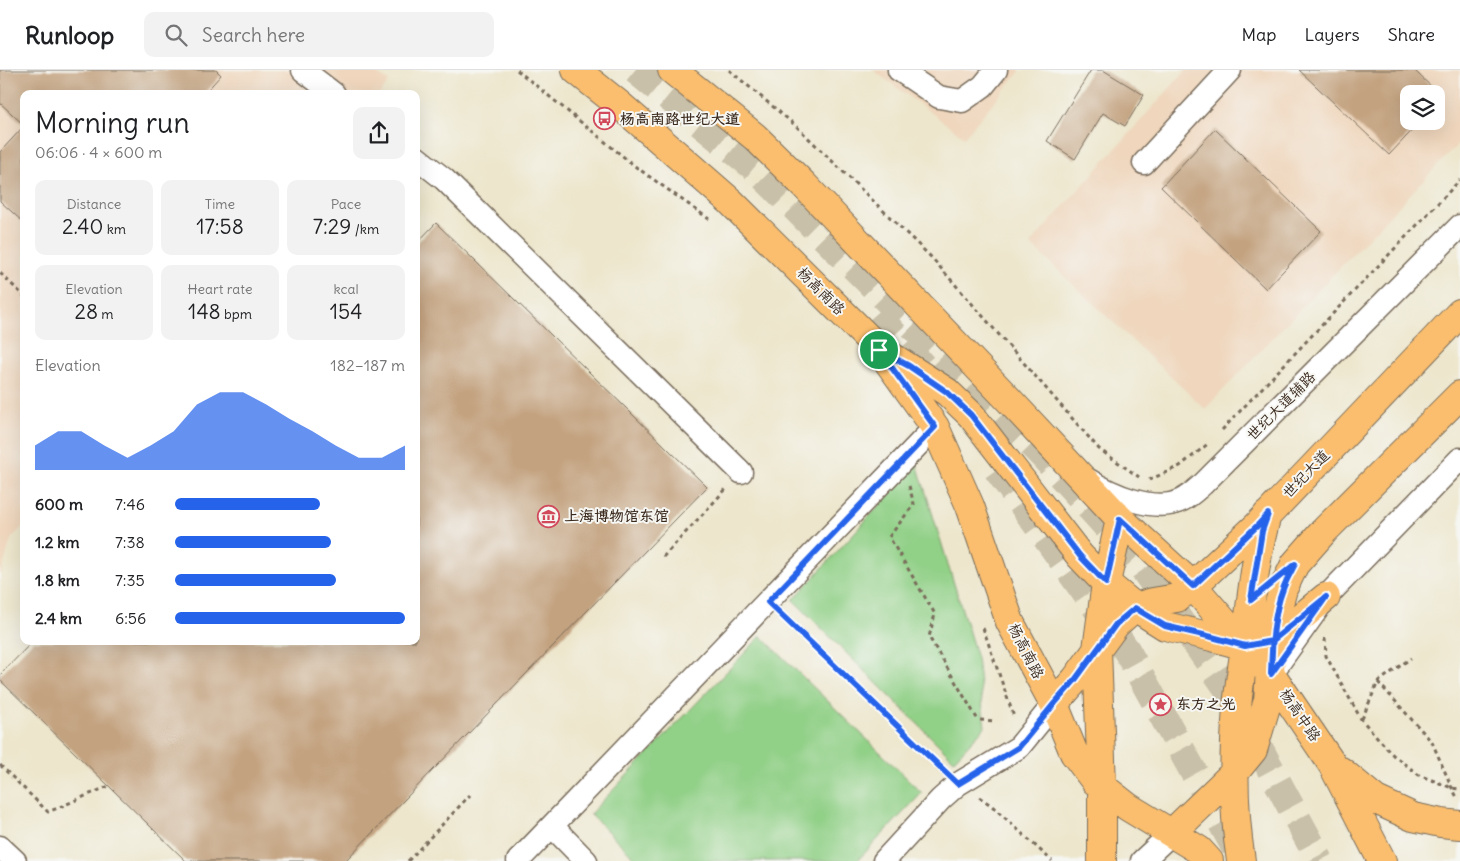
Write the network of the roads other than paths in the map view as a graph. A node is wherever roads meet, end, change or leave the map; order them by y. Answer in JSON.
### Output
{"nodes":[{"id":1,"x":576,"y":70,"type":"edge"},
{"id":2,"x":672,"y":70,"type":"edge"},
{"id":3,"x":899,"y":70,"type":"edge"},
{"id":4,"x":996,"y":70,"type":"edge"},
{"id":5,"x":1230,"y":70,"type":"edge"},
{"id":6,"x":306,"y":71,"type":"edge"},
{"id":7,"x":329,"y":90,"type":"edge"},
{"id":8,"x":420,"y":160,"type":"edge"},
{"id":9,"x":1144,"y":163,"type":"dead end"},
{"id":10,"x":1460,"y":226,"type":"edge"},
{"id":11,"x":1460,"y":313,"type":"edge"},
{"id":12,"x":879,"y":350,"type":"junction"},
{"id":13,"x":1460,"y":395,"type":"edge"},
{"id":14,"x":935,"y":427,"type":"junction"},
{"id":15,"x":1460,"y":459,"type":"edge"},
{"id":16,"x":1075,"y":471,"type":"junction"},
{"id":17,"x":741,"y":472,"type":"road end"},
{"id":18,"x":1268,"y":514,"type":"junction"},
{"id":19,"x":1120,"y":519,"type":"junction"},
{"id":20,"x":1295,"y":564,"type":"junction"},
{"id":21,"x":1106,"y":583,"type":"junction"},
{"id":22,"x":1193,"y":586,"type":"junction"},
{"id":23,"x":1326,"y":597,"type":"junction"},
{"id":24,"x":1251,"y":600,"type":"junction"},
{"id":25,"x":1135,"y":608,"type":"junction"},
{"id":26,"x":1221,"y":618,"type":"junction"},
{"id":27,"x":1183,"y":630,"type":"junction"},
{"id":28,"x":1272,"y":641,"type":"junction"},
{"id":29,"x":1245,"y":646,"type":"junction"},
{"id":30,"x":1097,"y":649,"type":"junction"},
{"id":31,"x":1271,"y":674,"type":"junction"},
{"id":32,"x":1054,"y":704,"type":"junction"},
{"id":33,"x":1332,"y":764,"type":"junction"},
{"id":34,"x":1235,"y":772,"type":"junction"},
{"id":35,"x":1102,"y":786,"type":"junction"},
{"id":36,"x":1460,"y":825,"type":"edge"},
{"id":37,"x":552,"y":826,"type":"junction"},
{"id":38,"x":1172,"y":833,"type":"junction"},
{"id":39,"x":0,"y":847,"type":"edge"},
{"id":40,"x":14,"y":861,"type":"edge"},
{"id":41,"x":518,"y":861,"type":"edge"},
{"id":42,"x":586,"y":861,"type":"edge"},
{"id":43,"x":884,"y":861,"type":"edge"},
{"id":44,"x":1102,"y":861,"type":"edge"},
{"id":45,"x":1142,"y":861,"type":"edge"},
{"id":46,"x":1209,"y":861,"type":"edge"},
{"id":47,"x":1241,"y":861,"type":"edge"},
{"id":48,"x":1382,"y":861,"type":"edge"}],
"edges":[{"from":1,"to":12,"type":"main road","name":"杨高南路"},
{"from":2,"to":16,"type":"main road"},
{"from":3,"to":4,"type":"street"},
{"from":5,"to":9,"type":"street"},
{"from":6,"to":7,"type":"street"},
{"from":8,"to":17,"type":"street"},
{"from":10,"to":16,"type":"street","name":"世纪大道辅路"},
{"from":11,"to":18,"type":"main road","name":"世纪大道"},
{"from":12,"to":14,"type":"main road","name":"杨高南路"},
{"from":12,"to":21,"type":"main road"},
{"from":13,"to":20,"type":"main road"},
{"from":14,"to":32,"type":"main road","name":"杨高南路"},
{"from":14,"to":37,"type":"street"},
{"from":15,"to":23,"type":"street"},
{"from":16,"to":19,"type":"main road"},
{"from":18,"to":22,"type":"main road","name":"世纪大道"},
{"from":18,"to":24,"type":"main road"},
{"from":19,"to":21,"type":"main road"},
{"from":19,"to":22,"type":"main road"},
{"from":20,"to":24,"type":"main road"},
{"from":20,"to":28,"type":"main road"},
{"from":21,"to":25,"type":"main road"},
{"from":21,"to":30,"type":"main road"},
{"from":22,"to":25,"type":"main road","name":"世纪大道"},
{"from":22,"to":26,"type":"main road","name":"杨高中路"},
{"from":23,"to":28,"type":"main road"},
{"from":23,"to":31,"type":"street"},
{"from":24,"to":26,"type":"main road"},
{"from":24,"to":29,"type":"main road"},
{"from":25,"to":27,"type":"main road"},
{"from":25,"to":30,"type":"main road","name":"世纪大道"},
{"from":26,"to":27,"type":"main road"},
{"from":26,"to":29,"type":"main road","name":"杨高中路"},
{"from":27,"to":29,"type":"main road"},
{"from":28,"to":29,"type":"main road"},
{"from":28,"to":31,"type":"main road"},
{"from":29,"to":31,"type":"main road","name":"杨高中路"},
{"from":29,"to":34,"type":"main road"},
{"from":30,"to":32,"type":"main road","name":"世纪大道"},
{"from":30,"to":35,"type":"main road"},
{"from":31,"to":33,"type":"main road","name":"杨高中路"},
{"from":31,"to":34,"type":"main road"},
{"from":32,"to":35,"type":"main road"},
{"from":32,"to":43,"type":"street","name":"世纪大道"},
{"from":33,"to":36,"type":"main road"},
{"from":33,"to":48,"type":"main road","name":"杨高中路"},
{"from":34,"to":38,"type":"main road"},
{"from":34,"to":47,"type":"main road"},
{"from":35,"to":38,"type":"main road"},
{"from":35,"to":44,"type":"main road"},
{"from":37,"to":41,"type":"street"},
{"from":37,"to":42,"type":"street"},
{"from":38,"to":45,"type":"street"},
{"from":38,"to":46,"type":"main road"},
{"from":39,"to":40,"type":"street"}]}
